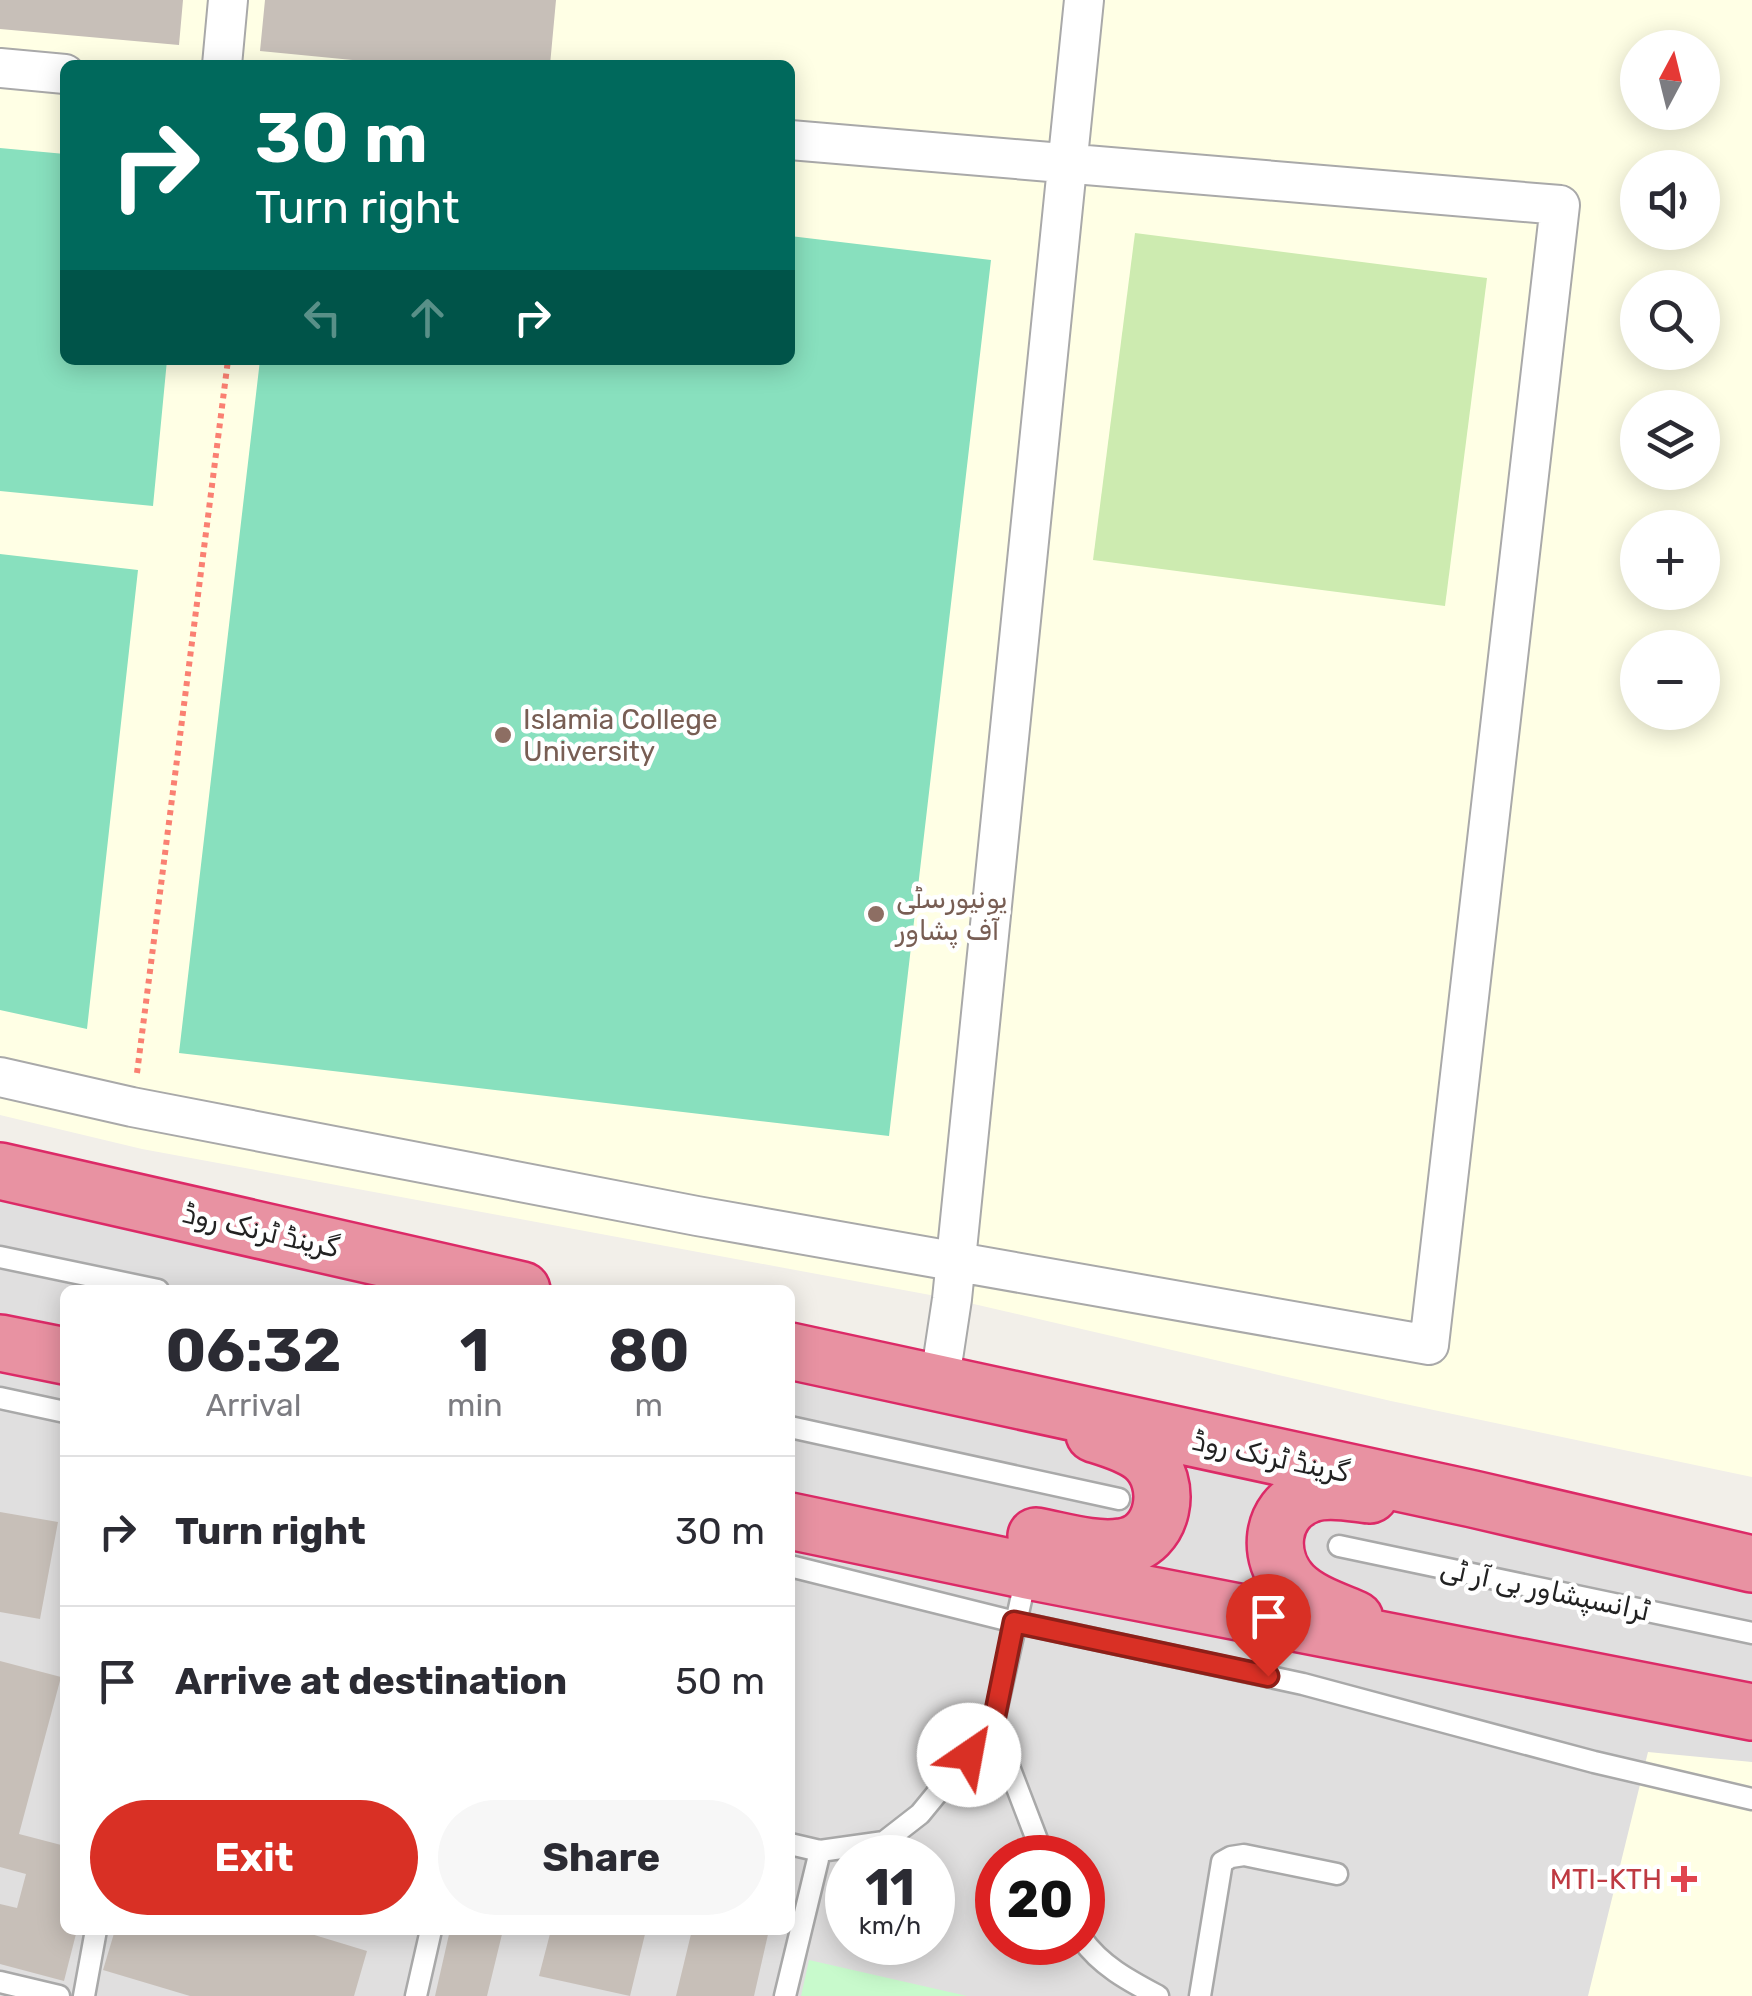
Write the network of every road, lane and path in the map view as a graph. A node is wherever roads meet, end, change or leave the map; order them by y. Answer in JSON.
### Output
{"nodes":[{"id":1,"x":228,"y":0,"type":"edge"},
{"id":2,"x":1084,"y":0,"type":"edge"},
{"id":3,"x":222,"y":60,"type":"edge"},
{"id":4,"x":0,"y":68,"type":"edge"},
{"id":5,"x":60,"y":74,"type":"edge"},
{"id":6,"x":795,"y":140,"type":"edge"},
{"id":7,"x":1066,"y":166,"type":"junction"},
{"id":8,"x":227,"y":365,"type":"edge"},
{"id":9,"x":0,"y":1077,"type":"edge"},
{"id":10,"x":132,"y":1107,"type":"junction"},
{"id":11,"x":0,"y":1171,"type":"edge"},
{"id":12,"x":0,"y":1256,"type":"edge"},
{"id":13,"x":956,"y":1262,"type":"junction"},
{"id":14,"x":135,"y":1285,"type":"edge"},
{"id":15,"x":500,"y":1285,"type":"edge"},
{"id":16,"x":0,"y":1343,"type":"edge"},
{"id":17,"x":795,"y":1353,"type":"edge"},
{"id":18,"x":60,"y":1355,"type":"edge"},
{"id":19,"x":946,"y":1387,"type":"junction"},
{"id":20,"x":0,"y":1398,"type":"edge"},
{"id":21,"x":60,"y":1411,"type":"edge"},
{"id":22,"x":795,"y":1428,"type":"edge"},
{"id":23,"x":1119,"y":1499,"type":"dead end"},
{"id":24,"x":1473,"y":1499,"type":"junction"},
{"id":25,"x":795,"y":1501,"type":"edge"},
{"id":26,"x":795,"y":1522,"type":"edge"},
{"id":27,"x":1338,"y":1546,"type":"dead end"},
{"id":28,"x":1752,"y":1564,"type":"edge"},
{"id":29,"x":795,"y":1567,"type":"edge"},
{"id":30,"x":1028,"y":1570,"type":"junction"},
{"id":31,"x":1014,"y":1622,"type":"junction"},
{"id":32,"x":1752,"y":1633,"type":"edge"},
{"id":33,"x":1540,"y":1671,"type":"junction"},
{"id":34,"x":1752,"y":1712,"type":"edge"},
{"id":35,"x":993,"y":1725,"type":"junction"},
{"id":36,"x":1752,"y":1799,"type":"edge"},
{"id":37,"x":1035,"y":1835,"type":"edge"},
{"id":38,"x":795,"y":1845,"type":"edge"},
{"id":39,"x":820,"y":1852,"type":"junction"},
{"id":40,"x":1338,"y":1874,"type":"dead end"},
{"id":41,"x":95,"y":1935,"type":"edge"},
{"id":42,"x":429,"y":1935,"type":"edge"},
{"id":43,"x":1105,"y":1963,"type":"edge"},
{"id":44,"x":0,"y":1982,"type":"edge"},
{"id":45,"x":59,"y":1996,"type":"edge"},
{"id":46,"x":84,"y":1996,"type":"edge"},
{"id":47,"x":416,"y":1996,"type":"edge"},
{"id":48,"x":786,"y":1996,"type":"edge"},
{"id":49,"x":1158,"y":1996,"type":"edge"},
{"id":50,"x":1200,"y":1996,"type":"edge"}],
"edges":[{"from":1,"to":3,"type":"street"},
{"from":2,"to":7,"type":"street"},
{"from":4,"to":5,"type":"street"},
{"from":6,"to":7,"type":"street"},
{"from":7,"to":13,"type":"street"},
{"from":7,"to":13,"type":"street"},
{"from":8,"to":10,"type":"path"},
{"from":9,"to":10,"type":"street"},
{"from":10,"to":13,"type":"street"},
{"from":11,"to":15,"type":"highway","name":"گرینڈ ٹرنک روڈ"},
{"from":12,"to":14,"type":"lane"},
{"from":13,"to":19,"type":"street"},
{"from":16,"to":18,"type":"highway"},
{"from":17,"to":19,"type":"highway","name":"گرینڈ ٹرنک روڈ"},
{"from":19,"to":24,"type":"highway","name":"گرینڈ ٹرنک روڈ"},
{"from":19,"to":25,"type":"highway"},
{"from":20,"to":21,"type":"lane"},
{"from":22,"to":23,"type":"lane"},
{"from":24,"to":28,"type":"highway","name":"گرینڈ ٹرنک روڈ"},
{"from":24,"to":33,"type":"highway"},
{"from":26,"to":30,"type":"highway"},
{"from":27,"to":32,"type":"lane","name":"ٹرانسپشاور بی آر ٹی"},
{"from":29,"to":31,"type":"lane"},
{"from":30,"to":31,"type":"lane"},
{"from":30,"to":33,"type":"highway"},
{"from":31,"to":35,"type":"lane"},
{"from":31,"to":36,"type":"lane"},
{"from":33,"to":34,"type":"highway"},
{"from":35,"to":37,"type":"lane"},
{"from":35,"to":39,"type":"lane"},
{"from":38,"to":39,"type":"lane"},
{"from":39,"to":48,"type":"lane"},
{"from":40,"to":50,"type":"lane"},
{"from":41,"to":46,"type":"lane"},
{"from":42,"to":47,"type":"lane"},
{"from":43,"to":49,"type":"lane"},
{"from":44,"to":45,"type":"lane"}]}
